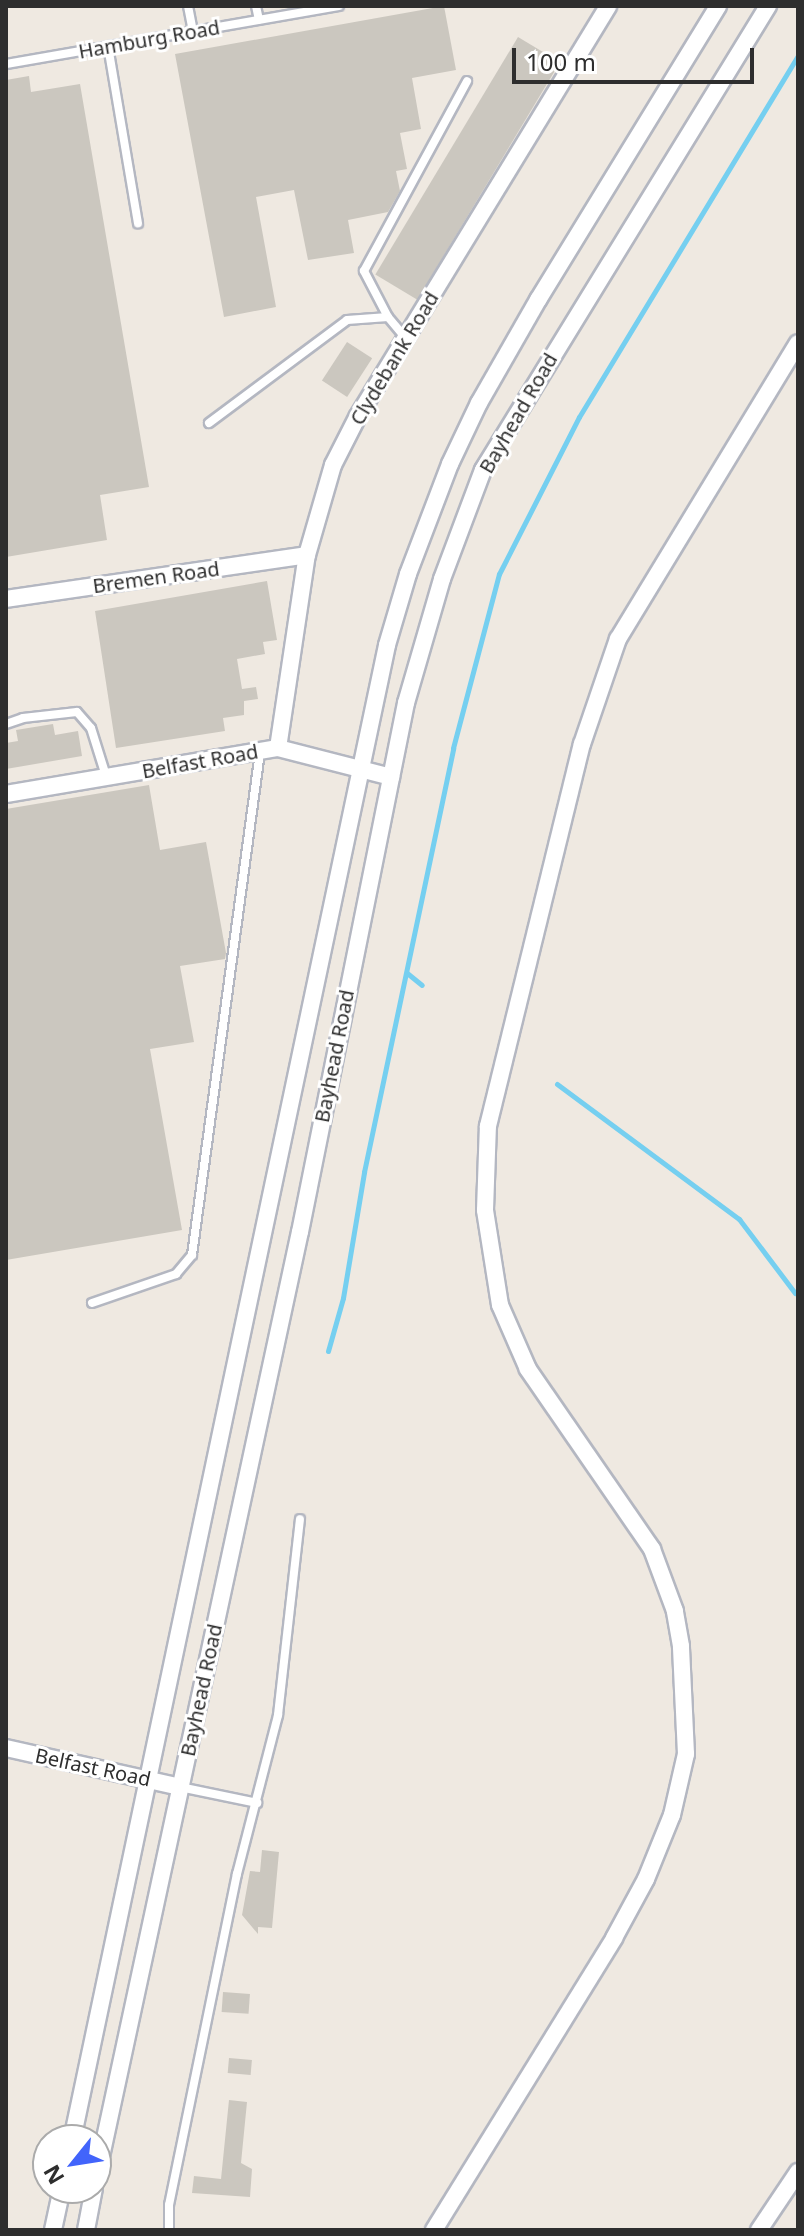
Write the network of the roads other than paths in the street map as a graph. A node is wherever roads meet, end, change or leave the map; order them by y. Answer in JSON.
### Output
{"nodes":[{"id":1,"x":188,"y":6,"type":"edge"},
{"id":2,"x":256,"y":6,"type":"edge"},
{"id":3,"x":339,"y":6,"type":"edge"},
{"id":4,"x":608,"y":6,"type":"edge"},
{"id":5,"x":718,"y":6,"type":"edge"},
{"id":6,"x":768,"y":6,"type":"edge"},
{"id":7,"x":259,"y":20,"type":"junction"},
{"id":8,"x":193,"y":31,"type":"junction"},
{"id":9,"x":108,"y":46,"type":"junction"},
{"id":10,"x":6,"y":64,"type":"edge"},
{"id":11,"x":467,"y":81,"type":"dead end"},
{"id":12,"x":138,"y":223,"type":"dead end"},
{"id":13,"x":388,"y":317,"type":"junction"},
{"id":14,"x":406,"y":338,"type":"junction"},
{"id":15,"x":798,"y":343,"type":"edge"},
{"id":16,"x":209,"y":423,"type":"dead end"},
{"id":17,"x":307,"y":555,"type":"junction"},
{"id":18,"x":6,"y":599,"type":"edge"},
{"id":19,"x":6,"y":724,"type":"edge"},
{"id":20,"x":278,"y":748,"type":"junction"},
{"id":21,"x":260,"y":751,"type":"junction"},
{"id":22,"x":362,"y":769,"type":"junction"},
{"id":23,"x":107,"y":777,"type":"junction"},
{"id":24,"x":391,"y":777,"type":"junction"},
{"id":25,"x":6,"y":794,"type":"edge"},
{"id":26,"x":92,"y":1303,"type":"dead end"},
{"id":27,"x":300,"y":1519,"type":"dead end"},
{"id":28,"x":6,"y":1748,"type":"edge"},
{"id":29,"x":148,"y":1779,"type":"junction"},
{"id":30,"x":180,"y":1787,"type":"junction"},
{"id":31,"x":257,"y":1803,"type":"junction"},
{"id":32,"x":75,"y":2124,"type":"edge"},
{"id":33,"x":108,"y":2124,"type":"edge"},
{"id":34,"x":798,"y":2172,"type":"edge"},
{"id":35,"x":59,"y":2204,"type":"edge"},
{"id":36,"x":91,"y":2204,"type":"edge"},
{"id":37,"x":54,"y":2229,"type":"edge"},
{"id":38,"x":86,"y":2230,"type":"edge"},
{"id":39,"x":169,"y":2230,"type":"edge"},
{"id":40,"x":434,"y":2230,"type":"edge"},
{"id":41,"x":759,"y":2230,"type":"edge"}],
"edges":[{"from":1,"to":8,"type":"lane"},
{"from":2,"to":7,"type":"lane"},
{"from":3,"to":7,"type":"lane","name":"Hamburg Road"},
{"from":4,"to":14,"type":"street","name":"Clydebank Road"},
{"from":5,"to":22,"type":"street","name":"Bayhead Road"},
{"from":6,"to":24,"type":"street","name":"Bayhead Road"},
{"from":7,"to":8,"type":"lane","name":"Hamburg Road"},
{"from":8,"to":9,"type":"lane","name":"Hamburg Road"},
{"from":9,"to":10,"type":"lane","name":"Hamburg Road"},
{"from":9,"to":12,"type":"lane"},
{"from":11,"to":13,"type":"lane"},
{"from":13,"to":14,"type":"lane"},
{"from":13,"to":16,"type":"lane"},
{"from":14,"to":17,"type":"street","name":"Clydebank Road"},
{"from":15,"to":40,"type":"street"},
{"from":17,"to":18,"type":"street","name":"Bremen Road"},
{"from":17,"to":20,"type":"street","name":"Clydebank Road"},
{"from":19,"to":23,"type":"lane"},
{"from":20,"to":21,"type":"street","name":"Belfast Road"},
{"from":20,"to":22,"type":"street","name":"Belfast Road"},
{"from":21,"to":23,"type":"street","name":"Belfast Road"},
{"from":21,"to":26,"type":"lane"},
{"from":22,"to":24,"type":"street","name":"Belfast Road"},
{"from":22,"to":29,"type":"street","name":"Bayhead Road"},
{"from":23,"to":25,"type":"street","name":"Belfast Road"},
{"from":24,"to":30,"type":"street","name":"Bayhead Road"},
{"from":27,"to":31,"type":"lane"},
{"from":28,"to":29,"type":"street","name":"Belfast Road"},
{"from":29,"to":30,"type":"street","name":"Belfast Road"},
{"from":29,"to":32,"type":"street","name":"Bayhead Road"},
{"from":30,"to":31,"type":"lane"},
{"from":30,"to":33,"type":"street","name":"Bayhead Road"},
{"from":31,"to":39,"type":"lane"},
{"from":34,"to":41,"type":"street"},
{"from":35,"to":37,"type":"street"},
{"from":36,"to":38,"type":"street"}]}
